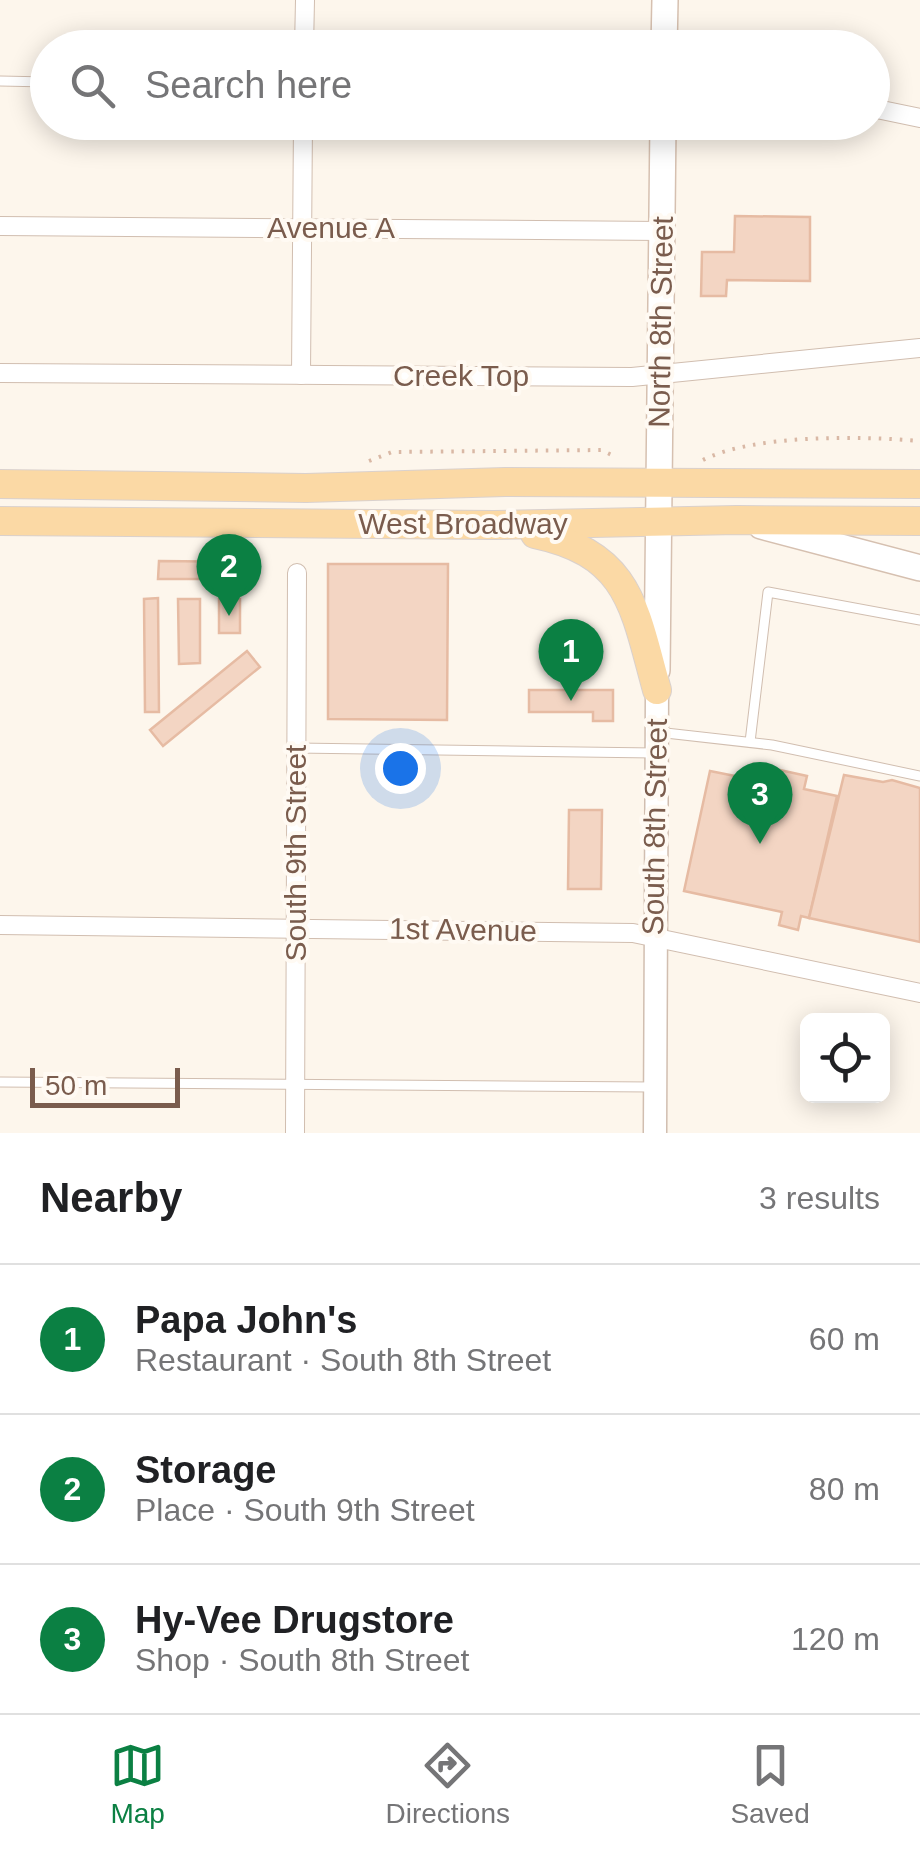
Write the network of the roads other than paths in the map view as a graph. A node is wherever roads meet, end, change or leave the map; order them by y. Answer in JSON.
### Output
{"nodes":[{"id":1,"x":304,"y":0,"type":"edge"},
{"id":2,"x":664,"y":0,"type":"edge"},
{"id":3,"x":304,"y":30,"type":"edge"},
{"id":4,"x":664,"y":30,"type":"edge"},
{"id":5,"x":0,"y":81,"type":"edge"},
{"id":6,"x":30,"y":82,"type":"edge"},
{"id":7,"x":890,"y":112,"type":"edge"},
{"id":8,"x":920,"y":118,"type":"edge"},
{"id":9,"x":303,"y":140,"type":"edge"},
{"id":10,"x":663,"y":140,"type":"edge"},
{"id":11,"x":0,"y":226,"type":"edge"},
{"id":12,"x":302,"y":228,"type":"junction"},
{"id":13,"x":662,"y":231,"type":"junction"},
{"id":14,"x":920,"y":348,"type":"edge"},
{"id":15,"x":0,"y":373,"type":"edge"},
{"id":16,"x":301,"y":375,"type":"junction"},
{"id":17,"x":660,"y":375,"type":"junction"},
{"id":18,"x":659,"y":482,"type":"junction"},
{"id":19,"x":0,"y":484,"type":"edge"},
{"id":20,"x":920,"y":484,"type":"edge"},
{"id":21,"x":658,"y":520,"type":"junction"},
{"id":22,"x":737,"y":520,"type":"junction"},
{"id":23,"x":0,"y":521,"type":"edge"},
{"id":24,"x":920,"y":521,"type":"edge"},
{"id":25,"x":494,"y":526,"type":"junction"},
{"id":26,"x":920,"y":568,"type":"edge"},
{"id":27,"x":298,"y":574,"type":"dead end"},
{"id":28,"x":920,"y":617,"type":"edge"},
{"id":29,"x":658,"y":690,"type":"junction"},
{"id":30,"x":750,"y":742,"type":"junction"},
{"id":31,"x":657,"y":743,"type":"junction"},
{"id":32,"x":296,"y":748,"type":"junction"},
{"id":33,"x":920,"y":776,"type":"edge"},
{"id":34,"x":0,"y":925,"type":"edge"},
{"id":35,"x":296,"y":928,"type":"junction"},
{"id":36,"x":654,"y":936,"type":"junction"},
{"id":37,"x":920,"y":993,"type":"edge"},
{"id":38,"x":0,"y":1082,"type":"edge"},
{"id":39,"x":296,"y":1083,"type":"junction"},
{"id":40,"x":654,"y":1087,"type":"junction"},
{"id":41,"x":296,"y":1133,"type":"edge"},
{"id":42,"x":654,"y":1133,"type":"edge"}],
"edges":[{"from":1,"to":3,"type":"street"},
{"from":2,"to":4,"type":"main road"},
{"from":5,"to":6,"type":"lane"},
{"from":7,"to":8,"type":"street"},
{"from":9,"to":12,"type":"street"},
{"from":10,"to":13,"type":"main road","name":"North 8th Street"},
{"from":11,"to":12,"type":"street","name":"Avenue A"},
{"from":12,"to":13,"type":"street","name":"Avenue A"},
{"from":12,"to":16,"type":"street"},
{"from":13,"to":17,"type":"main road","name":"North 8th Street"},
{"from":14,"to":17,"type":"street","name":"Creek Top"},
{"from":15,"to":16,"type":"street","name":"Creek Top"},
{"from":16,"to":17,"type":"street","name":"Creek Top"},
{"from":17,"to":18,"type":"main road","name":"North 8th Street"},
{"from":18,"to":19,"type":"main road","name":"West Broadway"},
{"from":18,"to":20,"type":"main road","name":"West Broadway"},
{"from":18,"to":21,"type":"main road","name":"North 8th Street"},
{"from":21,"to":22,"type":"main road","name":"West Broadway"},
{"from":21,"to":25,"type":"main road","name":"West Broadway"},
{"from":21,"to":29,"type":"main road","name":"South 8th Street"},
{"from":22,"to":24,"type":"main road"},
{"from":22,"to":26,"type":"main road","name":"West Broadway"},
{"from":23,"to":25,"type":"main road","name":"West Broadway"},
{"from":25,"to":29,"type":"main road"},
{"from":27,"to":32,"type":"street","name":"South 9th Street"},
{"from":28,"to":30,"type":"lane"},
{"from":29,"to":31,"type":"street","name":"South 8th Street"},
{"from":30,"to":31,"type":"lane"},
{"from":30,"to":33,"type":"lane"},
{"from":31,"to":32,"type":"lane"},
{"from":31,"to":36,"type":"street","name":"South 8th Street"},
{"from":32,"to":35,"type":"street","name":"South 9th Street"},
{"from":34,"to":35,"type":"street","name":"1st Avenue"},
{"from":35,"to":36,"type":"street","name":"1st Avenue"},
{"from":35,"to":39,"type":"street","name":"South 9th Street"},
{"from":36,"to":37,"type":"street","name":"1st Avenue"},
{"from":36,"to":40,"type":"street","name":"South 8th Street"},
{"from":38,"to":39,"type":"lane"},
{"from":39,"to":40,"type":"lane"},
{"from":39,"to":41,"type":"street","name":"South 9th Street"},
{"from":40,"to":42,"type":"street","name":"South 8th Street"}]}
